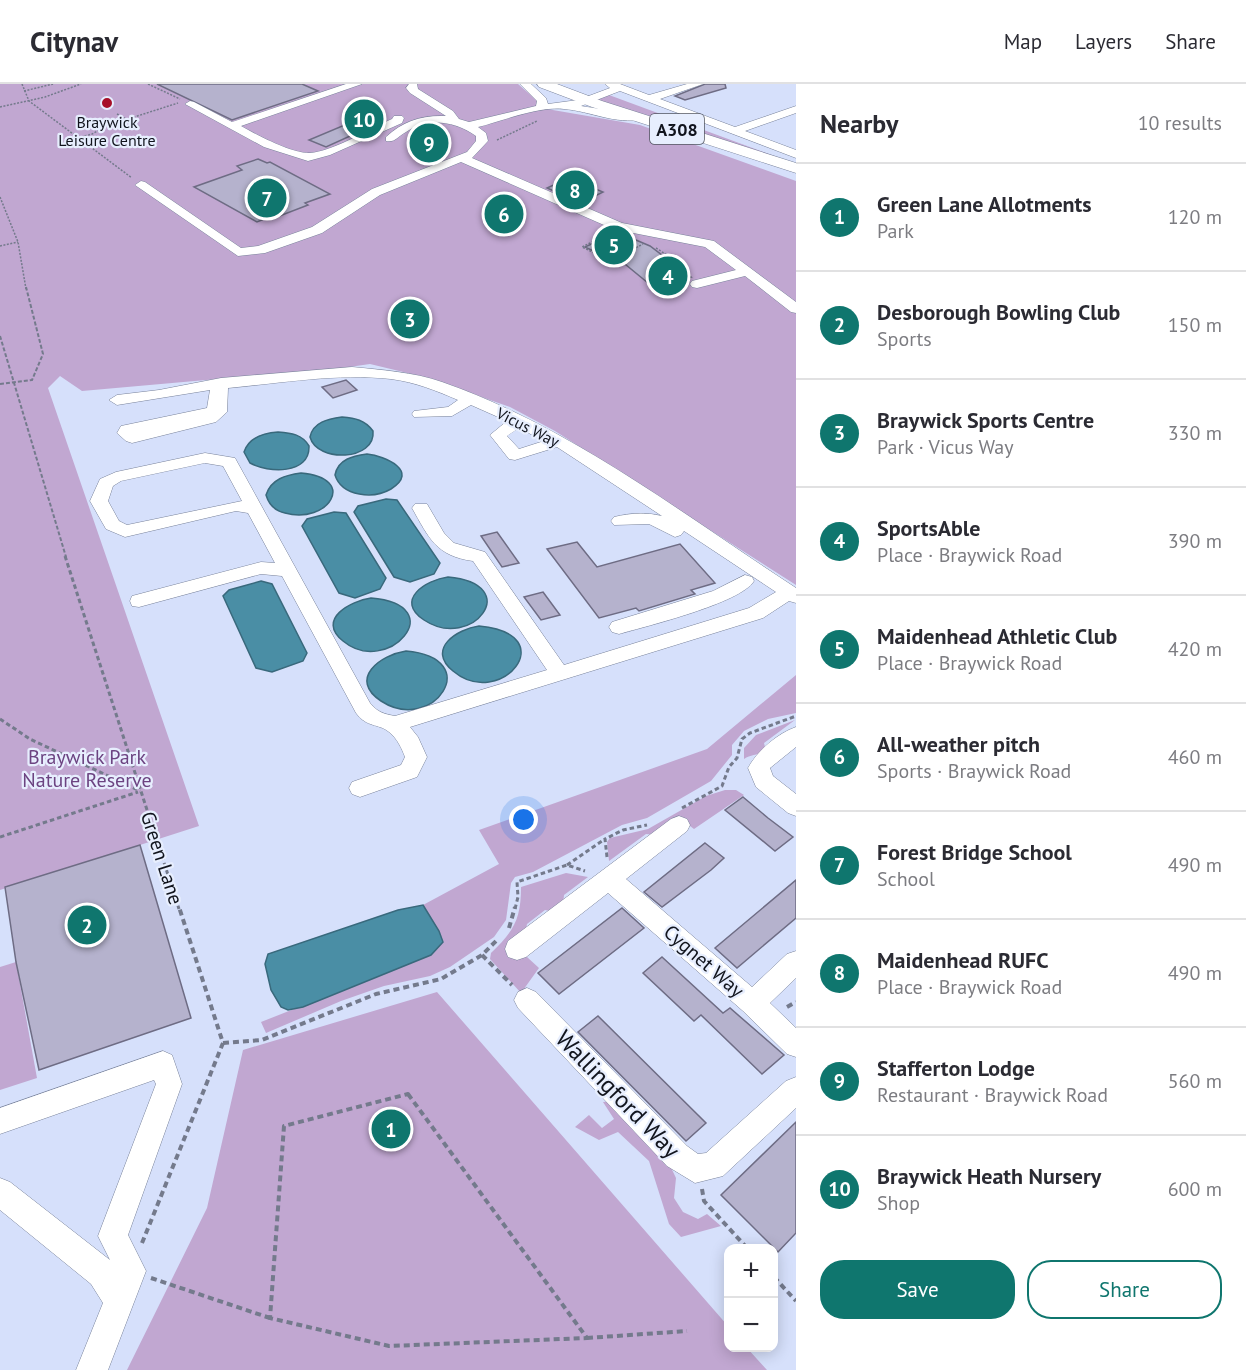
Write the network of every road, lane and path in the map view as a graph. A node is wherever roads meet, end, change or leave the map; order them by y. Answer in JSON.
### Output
{"nodes":[{"id":1,"x":22,"y":84,"type":"edge"},
{"id":2,"x":53,"y":84,"type":"edge"},
{"id":3,"x":81,"y":84,"type":"edge"},
{"id":4,"x":148,"y":84,"type":"edge"},
{"id":5,"x":357,"y":84,"type":"edge"},
{"id":6,"x":525,"y":84,"type":"edge"},
{"id":7,"x":544,"y":84,"type":"edge"},
{"id":8,"x":590,"y":84,"type":"edge"},
{"id":9,"x":698,"y":84,"type":"edge"},
{"id":10,"x":414,"y":85,"type":"edge"},
{"id":11,"x":612,"y":88,"type":"edge"},
{"id":12,"x":24,"y":91,"type":"junction"},
{"id":13,"x":648,"y":99,"type":"junction"},
{"id":14,"x":29,"y":101,"type":"junction"},
{"id":15,"x":588,"y":101,"type":"junction"},
{"id":16,"x":190,"y":104,"type":"dead end"},
{"id":17,"x":562,"y":105,"type":"junction"},
{"id":18,"x":0,"y":106,"type":"edge"},
{"id":19,"x":796,"y":109,"type":"edge"},
{"id":20,"x":541,"y":113,"type":"junction"},
{"id":21,"x":117,"y":114,"type":"dead end"},
{"id":22,"x":638,"y":117,"type":"junction"},
{"id":23,"x":398,"y":118,"type":"dead end"},
{"id":24,"x":127,"y":119,"type":"junction"},
{"id":25,"x":453,"y":119,"type":"junction"},
{"id":26,"x":471,"y":125,"type":"junction"},
{"id":27,"x":139,"y":126,"type":"dead end"},
{"id":28,"x":231,"y":126,"type":"junction"},
{"id":29,"x":737,"y":130,"type":"junction"},
{"id":30,"x":78,"y":138,"type":"junction"},
{"id":31,"x":390,"y":139,"type":"dead end"},
{"id":32,"x":481,"y":144,"type":"junction"},
{"id":33,"x":460,"y":157,"type":"junction"},
{"id":34,"x":796,"y":158,"type":"edge"},
{"id":35,"x":540,"y":177,"type":"dead end"},
{"id":36,"x":141,"y":185,"type":"joint"},
{"id":37,"x":523,"y":185,"type":"junction"},
{"id":38,"x":0,"y":197,"type":"edge"},
{"id":39,"x":618,"y":226,"type":"junction"},
{"id":40,"x":664,"y":234,"type":"junction"},
{"id":41,"x":18,"y":242,"type":"junction"},
{"id":42,"x":0,"y":246,"type":"edge"},
{"id":43,"x":747,"y":271,"type":"junction"},
{"id":44,"x":697,"y":284,"type":"dead end"},
{"id":45,"x":796,"y":309,"type":"edge"},
{"id":46,"x":0,"y":336,"type":"edge"},
{"id":47,"x":296,"y":378,"type":"junction"},
{"id":48,"x":221,"y":383,"type":"junction"},
{"id":49,"x":0,"y":384,"type":"edge"},
{"id":50,"x":14,"y":384,"type":"junction"},
{"id":51,"x":295,"y":396,"type":"dead end"},
{"id":52,"x":470,"y":399,"type":"junction"},
{"id":53,"x":117,"y":400,"type":"dead end"},
{"id":54,"x":420,"y":414,"type":"dead end"},
{"id":55,"x":518,"y":421,"type":"junction"},
{"id":56,"x":556,"y":441,"type":"junction"},
{"id":57,"x":574,"y":450,"type":"junction"},
{"id":58,"x":518,"y":465,"type":"dead end"},
{"id":59,"x":254,"y":508,"type":"junction"},
{"id":60,"x":421,"y":508,"type":"dead end"},
{"id":61,"x":620,"y":521,"type":"dead end"},
{"id":62,"x":288,"y":570,"type":"junction"},
{"id":63,"x":745,"y":581,"type":"junction"},
{"id":64,"x":788,"y":597,"type":"edge"},
{"id":65,"x":139,"y":601,"type":"dead end"},
{"id":66,"x":619,"y":627,"type":"dead end"},
{"id":67,"x":560,"y":674,"type":"junction"},
{"id":68,"x":796,"y":716,"type":"edge"},
{"id":69,"x":0,"y":719,"type":"edge"},
{"id":70,"x":395,"y":724,"type":"junction"},
{"id":71,"x":796,"y":735,"type":"edge"},
{"id":72,"x":360,"y":788,"type":"dead end"},
{"id":73,"x":140,"y":791,"type":"junction"},
{"id":74,"x":796,"y":807,"type":"edge"},
{"id":75,"x":678,"y":818,"type":"joint"},
{"id":76,"x":651,"y":824,"type":"dead end"},
{"id":77,"x":0,"y":837,"type":"edge"},
{"id":78,"x":605,"y":838,"type":"junction"},
{"id":79,"x":567,"y":865,"type":"junction"},
{"id":80,"x":610,"y":880,"type":"junction"},
{"id":81,"x":518,"y":949,"type":"dead end"},
{"id":82,"x":482,"y":955,"type":"junction"},
{"id":83,"x":796,"y":962,"type":"edge"},
{"id":84,"x":527,"y":1000,"type":"joint"},
{"id":85,"x":752,"y":1003,"type":"junction"},
{"id":86,"x":223,"y":1043,"type":"junction"},
{"id":87,"x":796,"y":1045,"type":"edge"},
{"id":88,"x":796,"y":1090,"type":"edge"},
{"id":89,"x":0,"y":1121,"type":"edge"},
{"id":90,"x":700,"y":1169,"type":"junction"},
{"id":91,"x":0,"y":1192,"type":"edge"},
{"id":92,"x":743,"y":1244,"type":"edge"},
{"id":93,"x":131,"y":1271,"type":"junction"},
{"id":94,"x":778,"y":1281,"type":"edge"},
{"id":95,"x":119,"y":1301,"type":"junction"},
{"id":96,"x":796,"y":1301,"type":"edge"},
{"id":97,"x":270,"y":1318,"type":"junction"},
{"id":98,"x":687,"y":1331,"type":"dead end"},
{"id":99,"x":587,"y":1338,"type":"junction"},
{"id":100,"x":92,"y":1370,"type":"edge"}],
"edges":[{"from":1,"to":12,"type":"path"},
{"from":2,"to":12,"type":"path"},
{"from":3,"to":14,"type":"path"},
{"from":4,"to":24,"type":"path"},
{"from":5,"to":28,"type":"street"},
{"from":6,"to":20,"type":"street"},
{"from":7,"to":15,"type":"main road","number":"A308"},
{"from":8,"to":11,"type":"main road","number":"A308"},
{"from":9,"to":13,"type":"street"},
{"from":10,"to":25,"type":"street"},
{"from":11,"to":13,"type":"street"},
{"from":11,"to":15,"type":"street"},
{"from":11,"to":34,"type":"main road","number":"A308"},
{"from":12,"to":14,"type":"path"},
{"from":13,"to":29,"type":"street"},
{"from":14,"to":18,"type":"path"},
{"from":14,"to":30,"type":"path"},
{"from":15,"to":17,"type":"street"},
{"from":15,"to":22,"type":"main road","number":"A308"},
{"from":16,"to":28,"type":"street"},
{"from":17,"to":20,"type":"street"},
{"from":17,"to":22,"type":"street"},
{"from":19,"to":29,"type":"street"},
{"from":20,"to":26,"type":"street"},
{"from":20,"to":32,"type":"path"},
{"from":21,"to":24,"type":"path"},
{"from":22,"to":34,"type":"main road","number":"A308"},
{"from":23,"to":28,"type":"street"},
{"from":24,"to":27,"type":"path"},
{"from":24,"to":30,"type":"path"},
{"from":25,"to":26,"type":"street"},
{"from":25,"to":31,"type":"street"},
{"from":26,"to":32,"type":"street"},
{"from":29,"to":34,"type":"street"},
{"from":30,"to":36,"type":"path"},
{"from":32,"to":33,"type":"street"},
{"from":33,"to":36,"type":"street"},
{"from":33,"to":37,"type":"street"},
{"from":35,"to":37,"type":"street"},
{"from":37,"to":39,"type":"street"},
{"from":38,"to":41,"type":"path"},
{"from":39,"to":40,"type":"street"},
{"from":39,"to":40,"type":"path"},
{"from":40,"to":43,"type":"street"},
{"from":41,"to":42,"type":"path"},
{"from":41,"to":50,"type":"path"},
{"from":43,"to":44,"type":"street"},
{"from":43,"to":45,"type":"street"},
{"from":46,"to":50,"type":"path","name":"Green Lane"},
{"from":47,"to":48,"type":"street","name":"Vicus Way"},
{"from":47,"to":51,"type":"street"},
{"from":47,"to":52,"type":"street","name":"Vicus Way"},
{"from":48,"to":48,"type":"street"},
{"from":48,"to":53,"type":"street","name":"Vicus Way"},
{"from":49,"to":50,"type":"path"},
{"from":50,"to":73,"type":"path","name":"Green Lane"},
{"from":52,"to":54,"type":"street"},
{"from":52,"to":55,"type":"street","name":"Vicus Way"},
{"from":55,"to":56,"type":"street","name":"Vicus Way"},
{"from":55,"to":56,"type":"street"},
{"from":56,"to":57,"type":"street","name":"Vicus Way"},
{"from":57,"to":58,"type":"street"},
{"from":57,"to":64,"type":"street","name":"Vicus Way"},
{"from":59,"to":59,"type":"street"},
{"from":59,"to":62,"type":"street"},
{"from":60,"to":67,"type":"street"},
{"from":61,"to":63,"type":"street"},
{"from":62,"to":65,"type":"street"},
{"from":62,"to":70,"type":"street"},
{"from":63,"to":64,"type":"street"},
{"from":63,"to":66,"type":"street"},
{"from":64,"to":67,"type":"street"},
{"from":67,"to":70,"type":"street"},
{"from":68,"to":75,"type":"path"},
{"from":69,"to":73,"type":"path"},
{"from":70,"to":72,"type":"street"},
{"from":71,"to":74,"type":"street"},
{"from":73,"to":77,"type":"path"},
{"from":73,"to":86,"type":"path","name":"Green Lane"},
{"from":75,"to":80,"type":"street"},
{"from":76,"to":78,"type":"path"},
{"from":78,"to":79,"type":"path"},
{"from":78,"to":80,"type":"path"},
{"from":79,"to":80,"type":"path"},
{"from":79,"to":82,"type":"path"},
{"from":80,"to":81,"type":"street"},
{"from":80,"to":85,"type":"street","name":"Cygnet Way"},
{"from":82,"to":84,"type":"path"},
{"from":82,"to":86,"type":"path"},
{"from":83,"to":85,"type":"street"},
{"from":84,"to":90,"type":"street","name":"Wallingford Way"},
{"from":85,"to":87,"type":"street","name":"Cygnet Way"},
{"from":86,"to":93,"type":"path"},
{"from":88,"to":90,"type":"street","name":"Wallingford Way"},
{"from":89,"to":93,"type":"street"},
{"from":90,"to":92,"type":"path"},
{"from":91,"to":95,"type":"street"},
{"from":93,"to":95,"type":"street"},
{"from":93,"to":97,"type":"path"},
{"from":94,"to":96,"type":"path"},
{"from":95,"to":100,"type":"street"},
{"from":97,"to":99,"type":"path"},
{"from":97,"to":99,"type":"path"},
{"from":98,"to":99,"type":"path"}]}
